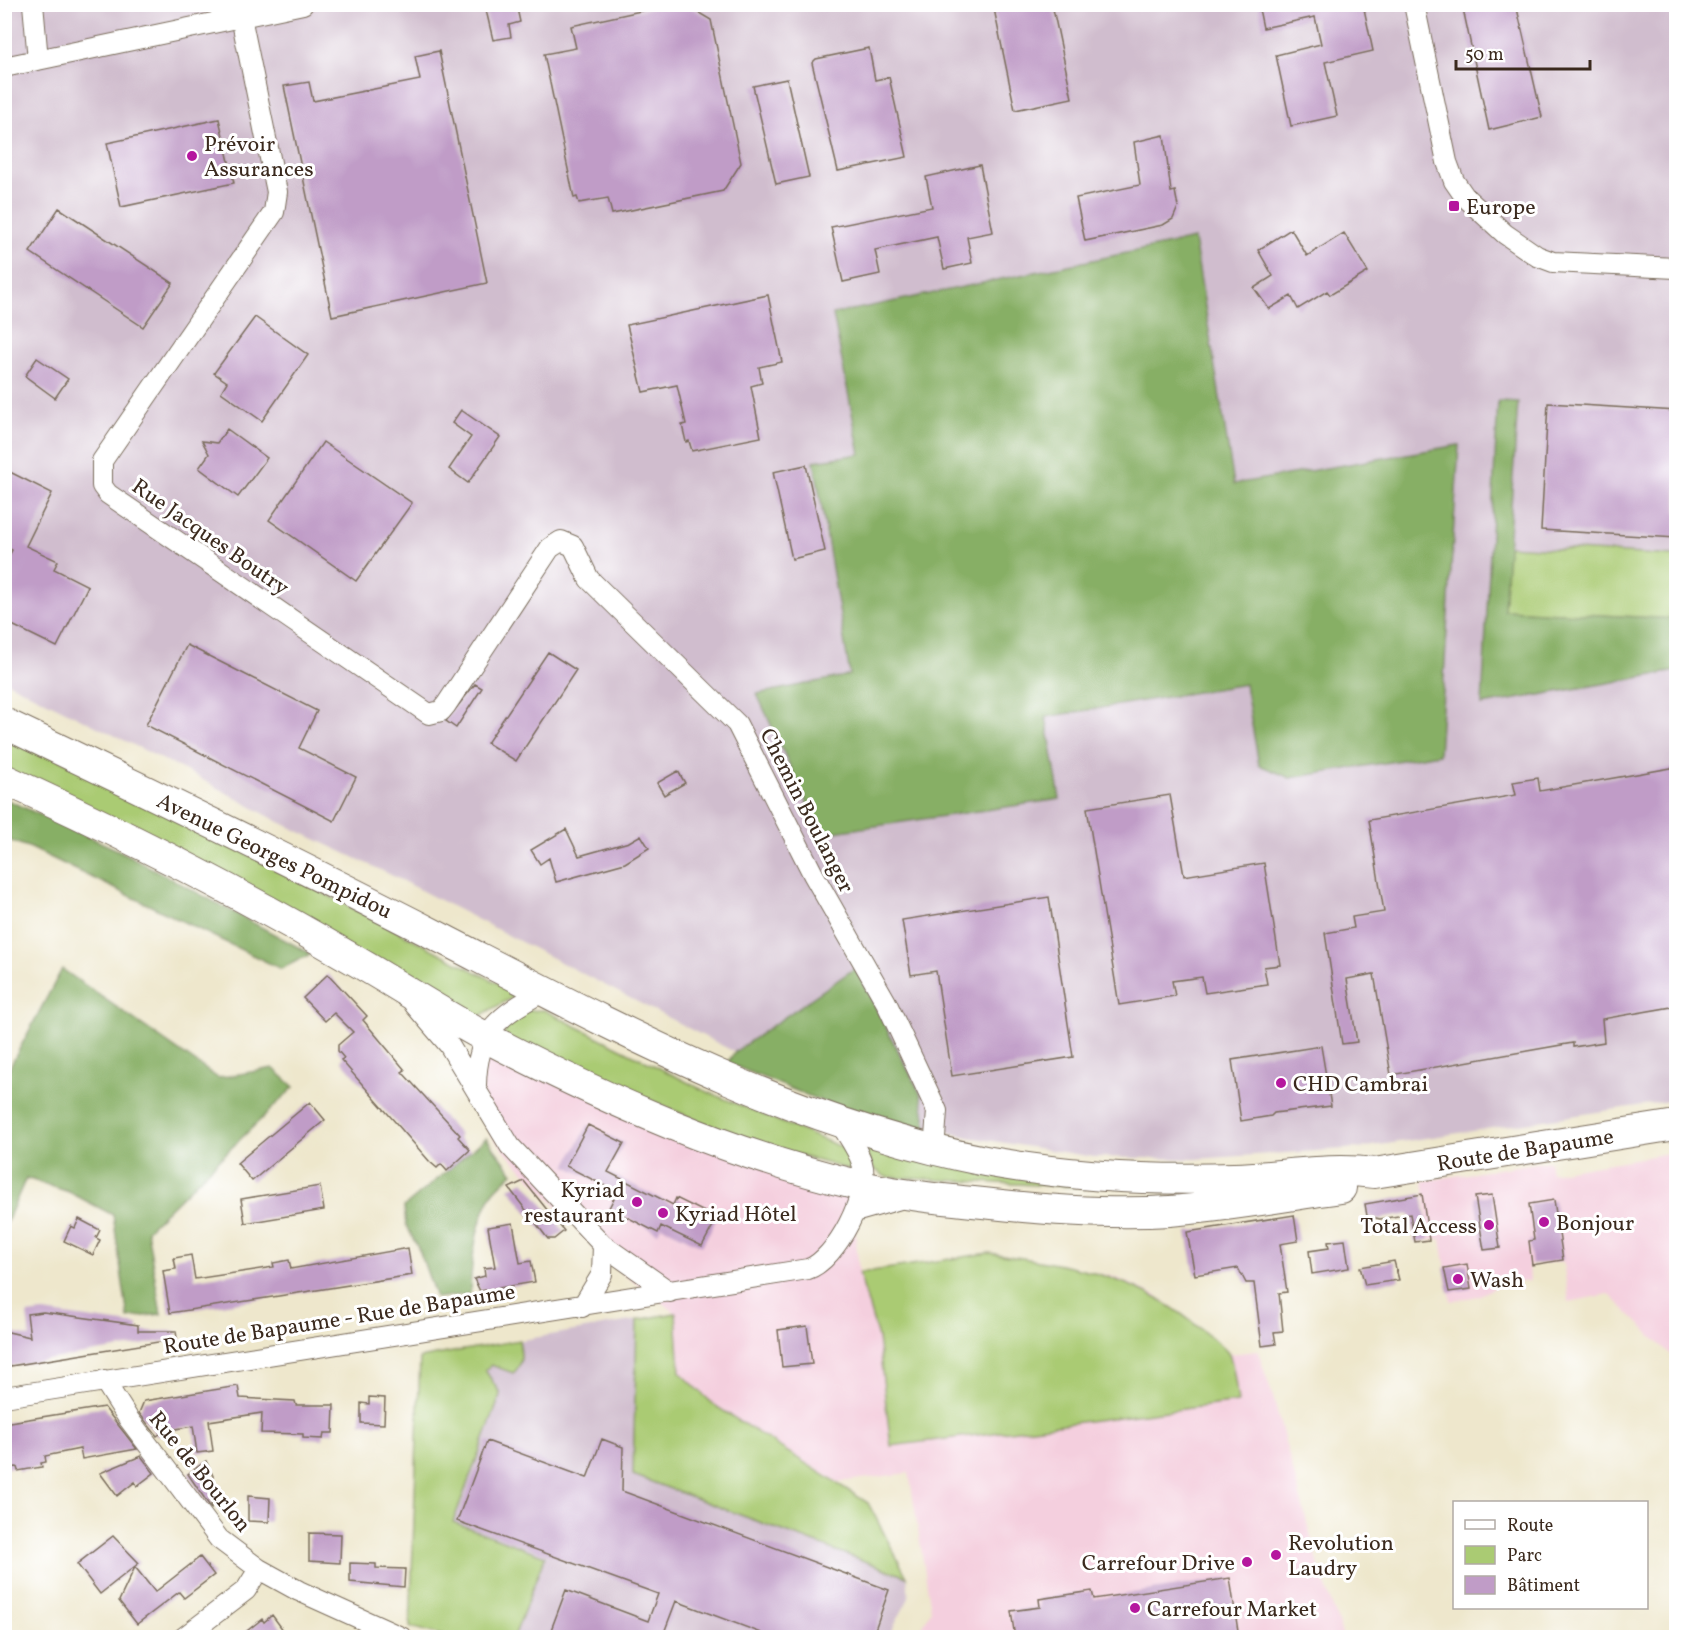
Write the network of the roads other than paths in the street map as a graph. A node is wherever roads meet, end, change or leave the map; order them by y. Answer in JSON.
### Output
{"nodes":[{"id":1,"x":33,"y":4,"type":"edge"},
{"id":2,"x":303,"y":4,"type":"edge"},
{"id":3,"x":1414,"y":4,"type":"edge"},
{"id":4,"x":241,"y":17,"type":"junction"},
{"id":5,"x":38,"y":60,"type":"junction"},
{"id":6,"x":4,"y":67,"type":"edge"},
{"id":7,"x":1677,"y":268,"type":"edge"},
{"id":8,"x":561,"y":542,"type":"joint"},
{"id":9,"x":4,"y":723,"type":"edge"},
{"id":10,"x":4,"y":779,"type":"edge"},
{"id":11,"x":400,"y":988,"type":"junction"},
{"id":12,"x":544,"y":991,"type":"junction"},
{"id":13,"x":485,"y":1036,"type":"junction"},
{"id":14,"x":476,"y":1085,"type":"junction"},
{"id":15,"x":840,"y":1123,"type":"junction"},
{"id":16,"x":1677,"y":1125,"type":"edge"},
{"id":17,"x":934,"y":1150,"type":"junction"},
{"id":18,"x":1374,"y":1173,"type":"junction"},
{"id":19,"x":1132,"y":1178,"type":"junction"},
{"id":20,"x":914,"y":1196,"type":"junction"},
{"id":21,"x":858,"y":1199,"type":"junction"},
{"id":22,"x":603,"y":1245,"type":"junction"},
{"id":23,"x":670,"y":1293,"type":"junction"},
{"id":24,"x":582,"y":1307,"type":"junction"},
{"id":25,"x":104,"y":1380,"type":"junction"},
{"id":26,"x":4,"y":1397,"type":"edge"},
{"id":27,"x":259,"y":1569,"type":"junction"},
{"id":28,"x":368,"y":1631,"type":"edge"},
{"id":29,"x":183,"y":1638,"type":"edge"},
{"id":30,"x":403,"y":1638,"type":"edge"}],
"edges":[{"from":1,"to":5,"type":"street"},
{"from":2,"to":4,"type":"street"},
{"from":3,"to":7,"type":"street"},
{"from":4,"to":5,"type":"street"},
{"from":4,"to":8,"type":"street","name":"Rue Jacques Boutry"},
{"from":5,"to":6,"type":"street"},
{"from":8,"to":17,"type":"street","name":"Chemin Boulanger"},
{"from":9,"to":12,"type":"main road","name":"Avenue Georges Pompidou"},
{"from":10,"to":11,"type":"main road"},
{"from":11,"to":13,"type":"main road"},
{"from":11,"to":14,"type":"street"},
{"from":12,"to":13,"type":"street"},
{"from":12,"to":15,"type":"main road","name":"Avenue Georges Pompidou"},
{"from":13,"to":14,"type":"street"},
{"from":13,"to":21,"type":"main road"},
{"from":14,"to":22,"type":"street"},
{"from":15,"to":17,"type":"main road","name":"Avenue Georges Pompidou"},
{"from":15,"to":21,"type":"street"},
{"from":16,"to":18,"type":"main road","name":"Route de Bapaume"},
{"from":17,"to":19,"type":"main road","name":"Avenue Georges Pompidou"},
{"from":18,"to":19,"type":"main road","name":"Avenue Georges Pompidou"},
{"from":18,"to":20,"type":"main road"},
{"from":19,"to":20,"type":"main road"},
{"from":20,"to":21,"type":"main road"},
{"from":21,"to":23,"type":"street","name":"Route de Bapaume - Rue de Bapaume"},
{"from":22,"to":23,"type":"street"},
{"from":22,"to":24,"type":"street"},
{"from":23,"to":24,"type":"street","name":"Route de Bapaume - Rue de Bapaume"},
{"from":24,"to":25,"type":"street","name":"Route de Bapaume - Rue de Bapaume"},
{"from":25,"to":26,"type":"street","name":"Route de Bapaume - Rue de Bapaume"},
{"from":25,"to":27,"type":"street","name":"Rue de Bourlon"},
{"from":27,"to":28,"type":"street","name":"Rue de Bourlon"},
{"from":27,"to":29,"type":"street"},
{"from":28,"to":30,"type":"street","name":"Rue de Bourlon"}]}
